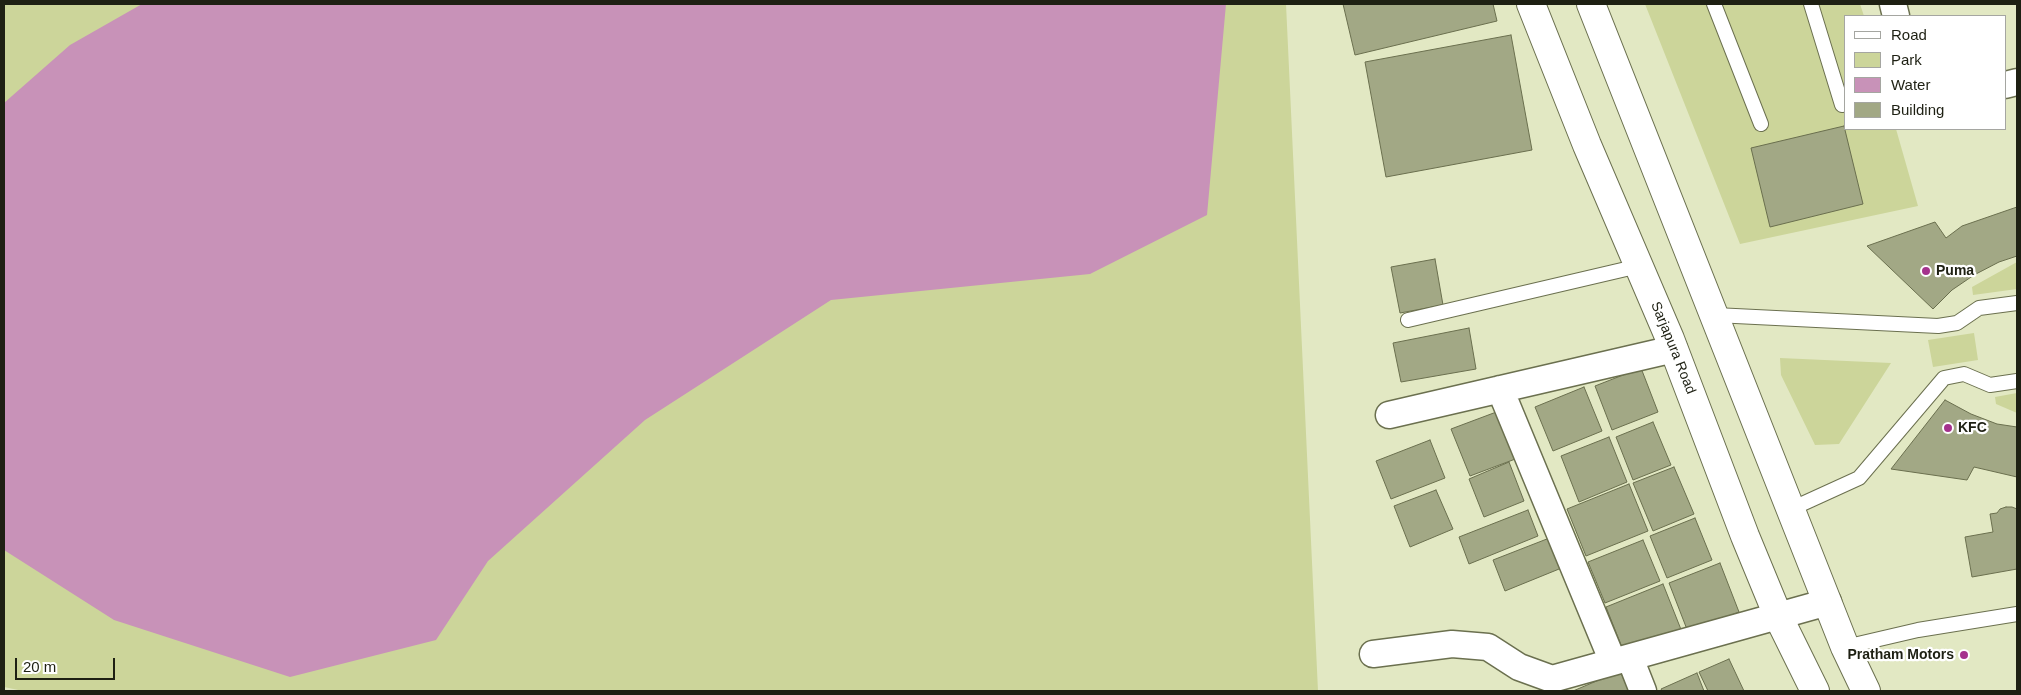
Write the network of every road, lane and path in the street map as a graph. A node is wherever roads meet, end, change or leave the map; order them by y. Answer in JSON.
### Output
{"nodes":[{"id":1,"x":1531,"y":4,"type":"edge"},
{"id":2,"x":1591,"y":4,"type":"edge"},
{"id":3,"x":1714,"y":4,"type":"edge"},
{"id":4,"x":1811,"y":4,"type":"edge"},
{"id":5,"x":1842,"y":105,"type":"dead end"},
{"id":6,"x":1761,"y":124,"type":"dead end"},
{"id":7,"x":1639,"y":266,"type":"junction"},
{"id":8,"x":2017,"y":303,"type":"edge"},
{"id":9,"x":1715,"y":315,"type":"junction"},
{"id":10,"x":1408,"y":320,"type":"dead end"},
{"id":11,"x":1674,"y":349,"type":"junction"},
{"id":12,"x":2017,"y":381,"type":"edge"},
{"id":13,"x":1500,"y":389,"type":"junction"},
{"id":14,"x":1389,"y":415,"type":"dead end"},
{"id":15,"x":1791,"y":509,"type":"junction"},
{"id":16,"x":1828,"y":602,"type":"junction"},
{"id":17,"x":2017,"y":614,"type":"edge"},
{"id":18,"x":1778,"y":616,"type":"junction"},
{"id":19,"x":1845,"y":647,"type":"junction"},
{"id":20,"x":1373,"y":654,"type":"dead end"},
{"id":21,"x":1622,"y":660,"type":"junction"},
{"id":22,"x":1643,"y":691,"type":"edge"},
{"id":23,"x":1815,"y":691,"type":"edge"},
{"id":24,"x":1866,"y":691,"type":"edge"}],
"edges":[{"from":1,"to":7,"type":"main road","name":"Sarjapura Road"},
{"from":2,"to":9,"type":"main road"},
{"from":3,"to":6,"type":"lane"},
{"from":4,"to":5,"type":"lane"},
{"from":7,"to":10,"type":"lane"},
{"from":7,"to":11,"type":"main road","name":"Sarjapura Road"},
{"from":8,"to":9,"type":"lane"},
{"from":9,"to":15,"type":"main road"},
{"from":11,"to":13,"type":"street"},
{"from":11,"to":18,"type":"main road","name":"Sarjapura Road"},
{"from":12,"to":15,"type":"lane"},
{"from":13,"to":14,"type":"street"},
{"from":13,"to":21,"type":"street"},
{"from":15,"to":16,"type":"main road"},
{"from":16,"to":18,"type":"street"},
{"from":16,"to":19,"type":"main road"},
{"from":17,"to":19,"type":"lane"},
{"from":18,"to":21,"type":"street"},
{"from":18,"to":23,"type":"main road","name":"Sarjapura Road"},
{"from":19,"to":24,"type":"main road"},
{"from":20,"to":21,"type":"street"},
{"from":21,"to":22,"type":"street"}]}
